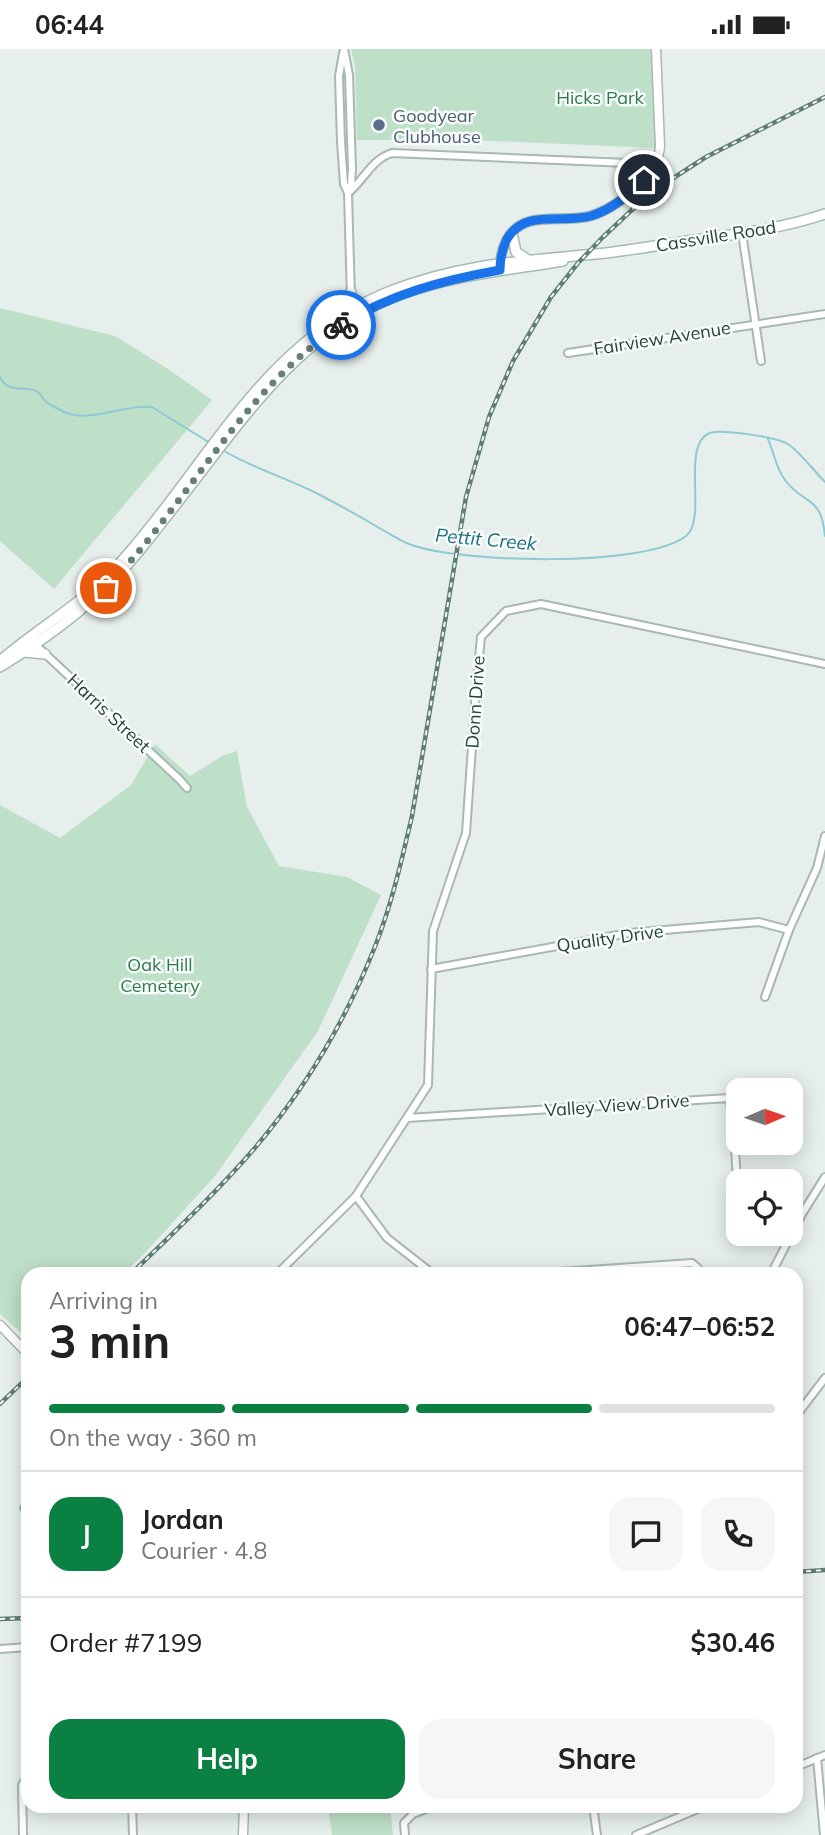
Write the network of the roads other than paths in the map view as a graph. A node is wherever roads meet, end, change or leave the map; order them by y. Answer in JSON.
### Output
{"nodes":[{"id":1,"x":656,"y":49,"type":"edge"},
{"id":2,"x":344,"y":50,"type":"edge"},
{"id":3,"x":641,"y":162,"type":"dead end"},
{"id":4,"x":348,"y":193,"type":"junction"},
{"id":5,"x":825,"y":214,"type":"edge"},
{"id":6,"x":512,"y":233,"type":"junction"},
{"id":7,"x":742,"y":233,"type":"junction"},
{"id":8,"x":606,"y":253,"type":"junction"},
{"id":9,"x":529,"y":259,"type":"junction"},
{"id":10,"x":500,"y":267,"type":"junction"},
{"id":11,"x":351,"y":290,"type":"junction"},
{"id":12,"x":371,"y":300,"type":"junction"},
{"id":13,"x":354,"y":313,"type":"junction"},
{"id":14,"x":825,"y":314,"type":"edge"},
{"id":15,"x":338,"y":318,"type":"junction"},
{"id":16,"x":755,"y":324,"type":"junction"},
{"id":17,"x":568,"y":353,"type":"dead end"},
{"id":18,"x":761,"y":361,"type":"dead end"},
{"id":19,"x":250,"y":402,"type":"junction"},
{"id":20,"x":33,"y":640,"type":"junction"},
{"id":21,"x":22,"y":653,"type":"junction"},
{"id":22,"x":45,"y":654,"type":"junction"},
{"id":23,"x":0,"y":661,"type":"edge"},
{"id":24,"x":825,"y":664,"type":"edge"},
{"id":25,"x":0,"y":667,"type":"edge"},
{"id":26,"x":187,"y":788,"type":"dead end"},
{"id":27,"x":825,"y":837,"type":"edge"},
{"id":28,"x":789,"y":930,"type":"junction"},
{"id":29,"x":431,"y":969,"type":"junction"},
{"id":30,"x":765,"y":997,"type":"dead end"},
{"id":31,"x":407,"y":1118,"type":"junction"},
{"id":32,"x":736,"y":1169,"type":"edge"},
{"id":33,"x":825,"y":1178,"type":"edge"},
{"id":34,"x":356,"y":1196,"type":"junction"},
{"id":35,"x":803,"y":1212,"type":"edge"},
{"id":36,"x":785,"y":1246,"type":"edge"},
{"id":37,"x":284,"y":1267,"type":"edge"},
{"id":38,"x":424,"y":1267,"type":"edge"},
{"id":39,"x":633,"y":1267,"type":"edge"},
{"id":40,"x":697,"y":1267,"type":"edge"},
{"id":41,"x":775,"y":1267,"type":"edge"},
{"id":42,"x":0,"y":1325,"type":"edge"},
{"id":43,"x":21,"y":1347,"type":"edge"},
{"id":44,"x":825,"y":1378,"type":"edge"},
{"id":45,"x":803,"y":1407,"type":"edge"},
{"id":46,"x":21,"y":1648,"type":"edge"},
{"id":47,"x":0,"y":1649,"type":"edge"},
{"id":48,"x":825,"y":1755,"type":"edge"},
{"id":49,"x":817,"y":1758,"type":"junction"},
{"id":50,"x":803,"y":1764,"type":"edge"},
{"id":51,"x":23,"y":1813,"type":"edge"},
{"id":52,"x":132,"y":1813,"type":"edge"},
{"id":53,"x":244,"y":1813,"type":"edge"},
{"id":54,"x":416,"y":1813,"type":"edge"},
{"id":55,"x":594,"y":1813,"type":"edge"},
{"id":56,"x":688,"y":1813,"type":"edge"},
{"id":57,"x":23,"y":1835,"type":"edge"},
{"id":58,"x":133,"y":1835,"type":"edge"},
{"id":59,"x":243,"y":1835,"type":"edge"},
{"id":60,"x":405,"y":1835,"type":"edge"},
{"id":61,"x":597,"y":1835,"type":"edge"},
{"id":62,"x":636,"y":1835,"type":"edge"},
{"id":63,"x":824,"y":1835,"type":"edge"}],
"edges":[{"from":1,"to":6,"type":"street"},
{"from":2,"to":4,"type":"street"},
{"from":3,"to":4,"type":"street"},
{"from":4,"to":11,"type":"street"},
{"from":5,"to":7,"type":"main road","name":"Cassville Road"},
{"from":6,"to":9,"type":"main road"},
{"from":6,"to":10,"type":"street"},
{"from":7,"to":8,"type":"main road","name":"Cassville Road"},
{"from":7,"to":16,"type":"street"},
{"from":8,"to":9,"type":"main road","name":"Cassville Road"},
{"from":8,"to":10,"type":"main road","name":"Cassville Road"},
{"from":9,"to":10,"type":"main road","name":"Cassville Road"},
{"from":10,"to":12,"type":"main road","name":"Cassville Road"},
{"from":10,"to":13,"type":"main road","name":"Cassville Road"},
{"from":11,"to":12,"type":"main road"},
{"from":11,"to":13,"type":"street"},
{"from":11,"to":15,"type":"main road"},
{"from":12,"to":13,"type":"main road","name":"Cassville Road"},
{"from":13,"to":15,"type":"main road","name":"Cassville Road"},
{"from":13,"to":19,"type":"main road","name":"Cassville Road"},
{"from":14,"to":16,"type":"street","name":"Fairview Avenue"},
{"from":15,"to":19,"type":"main road","name":"Cassville Road"},
{"from":16,"to":17,"type":"street","name":"Fairview Avenue"},
{"from":16,"to":18,"type":"street"},
{"from":19,"to":20,"type":"main road","name":"Cassville Road"},
{"from":20,"to":21,"type":"main road","name":"Cassville Road"},
{"from":20,"to":22,"type":"street","name":"Harris Street"},
{"from":20,"to":23,"type":"main road","name":"Cassville Road"},
{"from":21,"to":22,"type":"main road"},
{"from":21,"to":25,"type":"main road","name":"Cassville Road"},
{"from":22,"to":26,"type":"street","name":"Harris Street"},
{"from":24,"to":29,"type":"street","name":"Donn Drive"},
{"from":27,"to":28,"type":"street"},
{"from":28,"to":29,"type":"street","name":"Quality Drive"},
{"from":28,"to":30,"type":"street"},
{"from":29,"to":31,"type":"street","name":"Donn Drive"},
{"from":31,"to":32,"type":"street","name":"Valley View Drive"},
{"from":31,"to":34,"type":"street","name":"Donn Drive"},
{"from":33,"to":35,"type":"street"},
{"from":34,"to":37,"type":"street","name":"Donn Drive"},
{"from":34,"to":38,"type":"street"},
{"from":36,"to":41,"type":"street"},
{"from":39,"to":40,"type":"street"},
{"from":42,"to":43,"type":"street"},
{"from":44,"to":45,"type":"street"},
{"from":46,"to":47,"type":"street"},
{"from":48,"to":49,"type":"street"},
{"from":49,"to":50,"type":"street"},
{"from":49,"to":63,"type":"street"},
{"from":51,"to":57,"type":"street"},
{"from":52,"to":58,"type":"street"},
{"from":53,"to":59,"type":"street"},
{"from":54,"to":60,"type":"street"},
{"from":55,"to":61,"type":"street"},
{"from":56,"to":62,"type":"street"}]}
